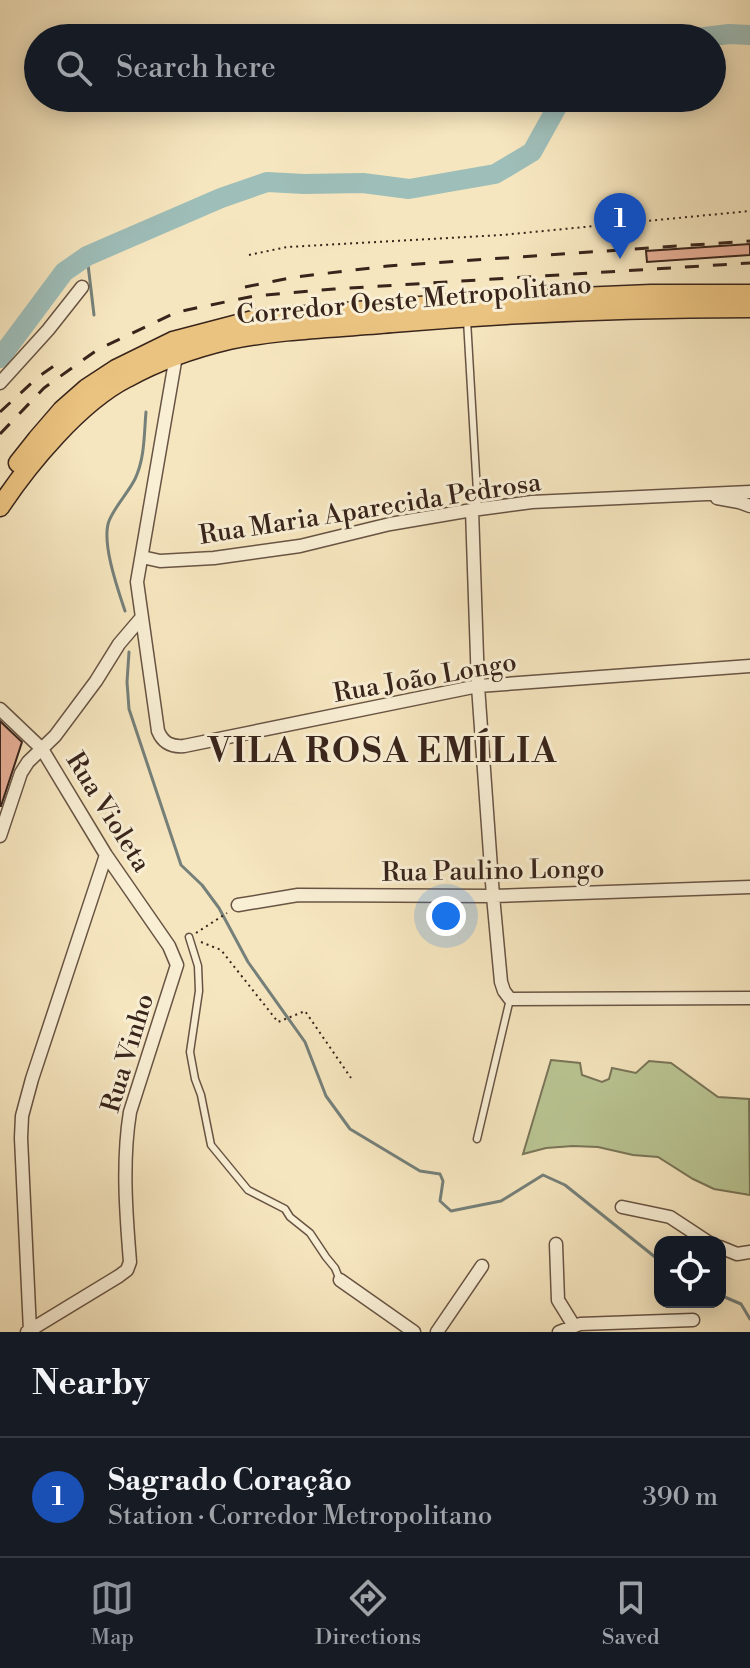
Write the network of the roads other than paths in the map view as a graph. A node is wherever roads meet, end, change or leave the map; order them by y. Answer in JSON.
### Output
{"nodes":[{"id":1,"x":82,"y":287,"type":"dead end"},
{"id":2,"x":750,"y":294,"type":"edge"},
{"id":3,"x":750,"y":308,"type":"edge"},
{"id":4,"x":467,"y":317,"type":"junction"},
{"id":5,"x":257,"y":319,"type":"junction"},
{"id":6,"x":176,"y":356,"type":"junction"},
{"id":7,"x":0,"y":383,"type":"edge"},
{"id":8,"x":0,"y":487,"type":"edge"},
{"id":9,"x":750,"y":492,"type":"edge"},
{"id":10,"x":702,"y":495,"type":"junction"},
{"id":11,"x":750,"y":506,"type":"edge"},
{"id":12,"x":0,"y":507,"type":"edge"},
{"id":13,"x":475,"y":509,"type":"junction"},
{"id":14,"x":142,"y":557,"type":"junction"},
{"id":15,"x":142,"y":617,"type":"junction"},
{"id":16,"x":750,"y":666,"type":"edge"},
{"id":17,"x":478,"y":686,"type":"junction"},
{"id":18,"x":0,"y":709,"type":"edge"},
{"id":19,"x":42,"y":749,"type":"junction"},
{"id":20,"x":0,"y":836,"type":"edge"},
{"id":21,"x":106,"y":855,"type":"junction"},
{"id":22,"x":750,"y":887,"type":"edge"},
{"id":23,"x":493,"y":896,"type":"junction"},
{"id":24,"x":238,"y":905,"type":"road end"},
{"id":25,"x":189,"y":937,"type":"road end"},
{"id":26,"x":169,"y":946,"type":"joint"},
{"id":27,"x":750,"y":998,"type":"edge"},
{"id":28,"x":510,"y":999,"type":"junction"},
{"id":29,"x":477,"y":1139,"type":"dead end"},
{"id":30,"x":622,"y":1207,"type":"dead end"},
{"id":31,"x":699,"y":1236,"type":"edge"},
{"id":32,"x":556,"y":1244,"type":"dead end"},
{"id":33,"x":726,"y":1249,"type":"edge"},
{"id":34,"x":750,"y":1252,"type":"edge"},
{"id":35,"x":482,"y":1266,"type":"dead end"},
{"id":36,"x":340,"y":1280,"type":"joint"},
{"id":37,"x":693,"y":1320,"type":"dead end"},
{"id":38,"x":580,"y":1327,"type":"edge"},
{"id":39,"x":28,"y":1331,"type":"edge"},
{"id":40,"x":414,"y":1332,"type":"edge"},
{"id":41,"x":437,"y":1332,"type":"edge"},
{"id":42,"x":559,"y":1332,"type":"edge"}],
"edges":[{"from":1,"to":7,"type":"street"},
{"from":2,"to":5,"type":"main road"},
{"from":3,"to":4,"type":"main road","name":"Corredor Oeste Metropolitano"},
{"from":4,"to":6,"type":"main road","name":"Corredor Oeste Metropolitano"},
{"from":4,"to":13,"type":"lane"},
{"from":5,"to":6,"type":"main road"},
{"from":5,"to":8,"type":"main road"},
{"from":6,"to":12,"type":"main road","name":"Corredor Oeste Metropolitano"},
{"from":6,"to":14,"type":"street"},
{"from":9,"to":10,"type":"street","name":"Rua Maria Aparecida Pedrosa"},
{"from":10,"to":11,"type":"street","name":"Rua Maria Aparecida Pedrosa"},
{"from":10,"to":13,"type":"street","name":"Rua Maria Aparecida Pedrosa"},
{"from":13,"to":14,"type":"street","name":"Rua Maria Aparecida Pedrosa"},
{"from":13,"to":17,"type":"street"},
{"from":14,"to":15,"type":"street"},
{"from":15,"to":17,"type":"street","name":"Rua João Longo"},
{"from":15,"to":19,"type":"street"},
{"from":16,"to":17,"type":"street","name":"Rua João Longo"},
{"from":17,"to":23,"type":"street"},
{"from":18,"to":19,"type":"street","name":"Rua Violeta"},
{"from":19,"to":20,"type":"street"},
{"from":19,"to":21,"type":"street","name":"Rua Violeta"},
{"from":21,"to":26,"type":"street","name":"Rua Violeta"},
{"from":21,"to":39,"type":"street"},
{"from":22,"to":23,"type":"street","name":"Rua Paulino Longo"},
{"from":23,"to":24,"type":"street","name":"Rua Paulino Longo"},
{"from":23,"to":28,"type":"street"},
{"from":25,"to":36,"type":"lane"},
{"from":26,"to":39,"type":"street","name":"Rua Vinho"},
{"from":27,"to":28,"type":"street"},
{"from":28,"to":29,"type":"lane"},
{"from":30,"to":31,"type":"street"},
{"from":32,"to":38,"type":"street"},
{"from":33,"to":34,"type":"street"},
{"from":35,"to":41,"type":"street"},
{"from":36,"to":40,"type":"street"},
{"from":37,"to":38,"type":"street"},
{"from":38,"to":42,"type":"street"}]}
